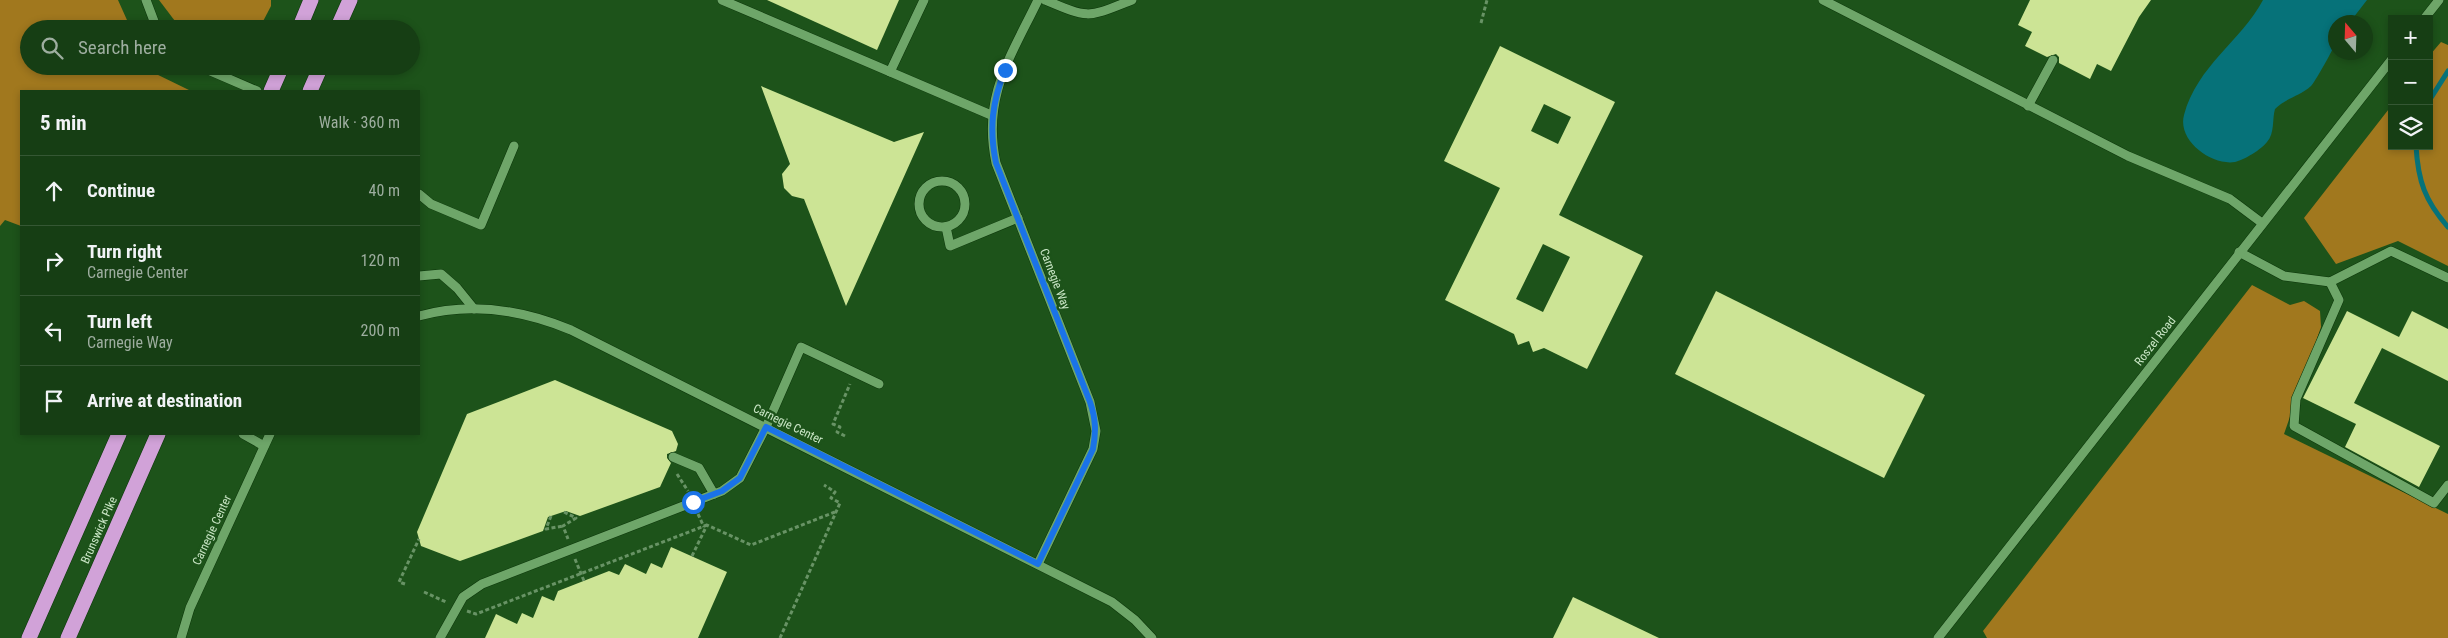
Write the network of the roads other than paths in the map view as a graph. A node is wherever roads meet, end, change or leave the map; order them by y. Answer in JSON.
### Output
{"nodes":[{"id":1,"x":146,"y":0,"type":"edge"},
{"id":2,"x":311,"y":0,"type":"edge"},
{"id":3,"x":350,"y":0,"type":"edge"},
{"id":4,"x":722,"y":0,"type":"edge"},
{"id":5,"x":924,"y":0,"type":"edge"},
{"id":6,"x":1038,"y":0,"type":"edge"},
{"id":7,"x":1045,"y":0,"type":"edge"},
{"id":8,"x":1132,"y":0,"type":"edge"},
{"id":9,"x":2439,"y":0,"type":"edge"},
{"id":10,"x":1828,"y":1,"type":"edge"},
{"id":11,"x":2427,"y":15,"type":"edge"},
{"id":12,"x":154,"y":20,"type":"edge"},
{"id":13,"x":302,"y":20,"type":"edge"},
{"id":14,"x":341,"y":20,"type":"edge"},
{"id":15,"x":2053,"y":60,"type":"dead end"},
{"id":16,"x":2391,"y":60,"type":"edge"},
{"id":17,"x":890,"y":72,"type":"junction"},
{"id":18,"x":220,"y":75,"type":"edge"},
{"id":19,"x":278,"y":75,"type":"edge"},
{"id":20,"x":317,"y":75,"type":"edge"},
{"id":21,"x":255,"y":90,"type":"edge"},
{"id":22,"x":271,"y":90,"type":"edge"},
{"id":23,"x":310,"y":90,"type":"edge"},
{"id":24,"x":2028,"y":106,"type":"junction"},
{"id":25,"x":991,"y":115,"type":"junction"},
{"id":26,"x":514,"y":146,"type":"dead end"},
{"id":27,"x":420,"y":195,"type":"edge"},
{"id":28,"x":1018,"y":218,"type":"junction"},
{"id":29,"x":2262,"y":223,"type":"junction"},
{"id":30,"x":946,"y":227,"type":"junction"},
{"id":31,"x":2239,"y":252,"type":"junction"},
{"id":32,"x":420,"y":276,"type":"edge"},
{"id":33,"x":2448,"y":278,"type":"edge"},
{"id":34,"x":2330,"y":282,"type":"junction"},
{"id":35,"x":474,"y":309,"type":"junction"},
{"id":36,"x":420,"y":316,"type":"edge"},
{"id":37,"x":879,"y":384,"type":"dead end"},
{"id":38,"x":766,"y":427,"type":"junction"},
{"id":39,"x":119,"y":435,"type":"edge"},
{"id":40,"x":158,"y":435,"type":"edge"},
{"id":41,"x":245,"y":435,"type":"edge"},
{"id":42,"x":270,"y":435,"type":"edge"},
{"id":43,"x":264,"y":446,"type":"junction"},
{"id":44,"x":673,"y":457,"type":"dead end"},
{"id":45,"x":2448,"y":485,"type":"edge"},
{"id":46,"x":714,"y":494,"type":"junction"},
{"id":47,"x":1038,"y":564,"type":"junction"},
{"id":48,"x":29,"y":638,"type":"edge"},
{"id":49,"x":68,"y":638,"type":"edge"},
{"id":50,"x":181,"y":638,"type":"edge"},
{"id":51,"x":440,"y":638,"type":"edge"},
{"id":52,"x":1152,"y":638,"type":"edge"},
{"id":53,"x":1938,"y":638,"type":"edge"}],
"edges":[{"from":1,"to":12,"type":"street"},
{"from":2,"to":13,"type":"highway"},
{"from":3,"to":14,"type":"highway"},
{"from":4,"to":17,"type":"street"},
{"from":5,"to":17,"type":"street"},
{"from":6,"to":25,"type":"street","name":"Carnegie Way"},
{"from":7,"to":8,"type":"street"},
{"from":9,"to":11,"type":"street"},
{"from":10,"to":24,"type":"street"},
{"from":15,"to":24,"type":"street"},
{"from":16,"to":29,"type":"street","name":"Roszel Road"},
{"from":17,"to":25,"type":"street"},
{"from":18,"to":21,"type":"street"},
{"from":19,"to":22,"type":"highway"},
{"from":20,"to":23,"type":"highway"},
{"from":24,"to":29,"type":"street"},
{"from":25,"to":28,"type":"street","name":"Carnegie Way"},
{"from":26,"to":27,"type":"street"},
{"from":28,"to":30,"type":"street"},
{"from":28,"to":47,"type":"street","name":"Carnegie Way"},
{"from":29,"to":31,"type":"street","name":"Roszel Road"},
{"from":30,"to":30,"type":"street"},
{"from":31,"to":34,"type":"street"},
{"from":31,"to":53,"type":"street","name":"Roszel Road"},
{"from":32,"to":35,"type":"street"},
{"from":33,"to":34,"type":"street"},
{"from":34,"to":45,"type":"street"},
{"from":35,"to":36,"type":"street","name":"Carnegie Center"},
{"from":35,"to":38,"type":"street","name":"Carnegie Center"},
{"from":37,"to":38,"type":"street"},
{"from":38,"to":46,"type":"street"},
{"from":38,"to":47,"type":"street","name":"Carnegie Center"},
{"from":39,"to":48,"type":"highway","name":"Brunswick Pike"},
{"from":40,"to":49,"type":"highway","name":"Brunswick Pike"},
{"from":41,"to":43,"type":"street"},
{"from":42,"to":43,"type":"street","name":"Carnegie Center"},
{"from":43,"to":50,"type":"street","name":"Carnegie Center"},
{"from":44,"to":46,"type":"street"},
{"from":46,"to":51,"type":"street"},
{"from":47,"to":52,"type":"street","name":"Carnegie Center"}]}
